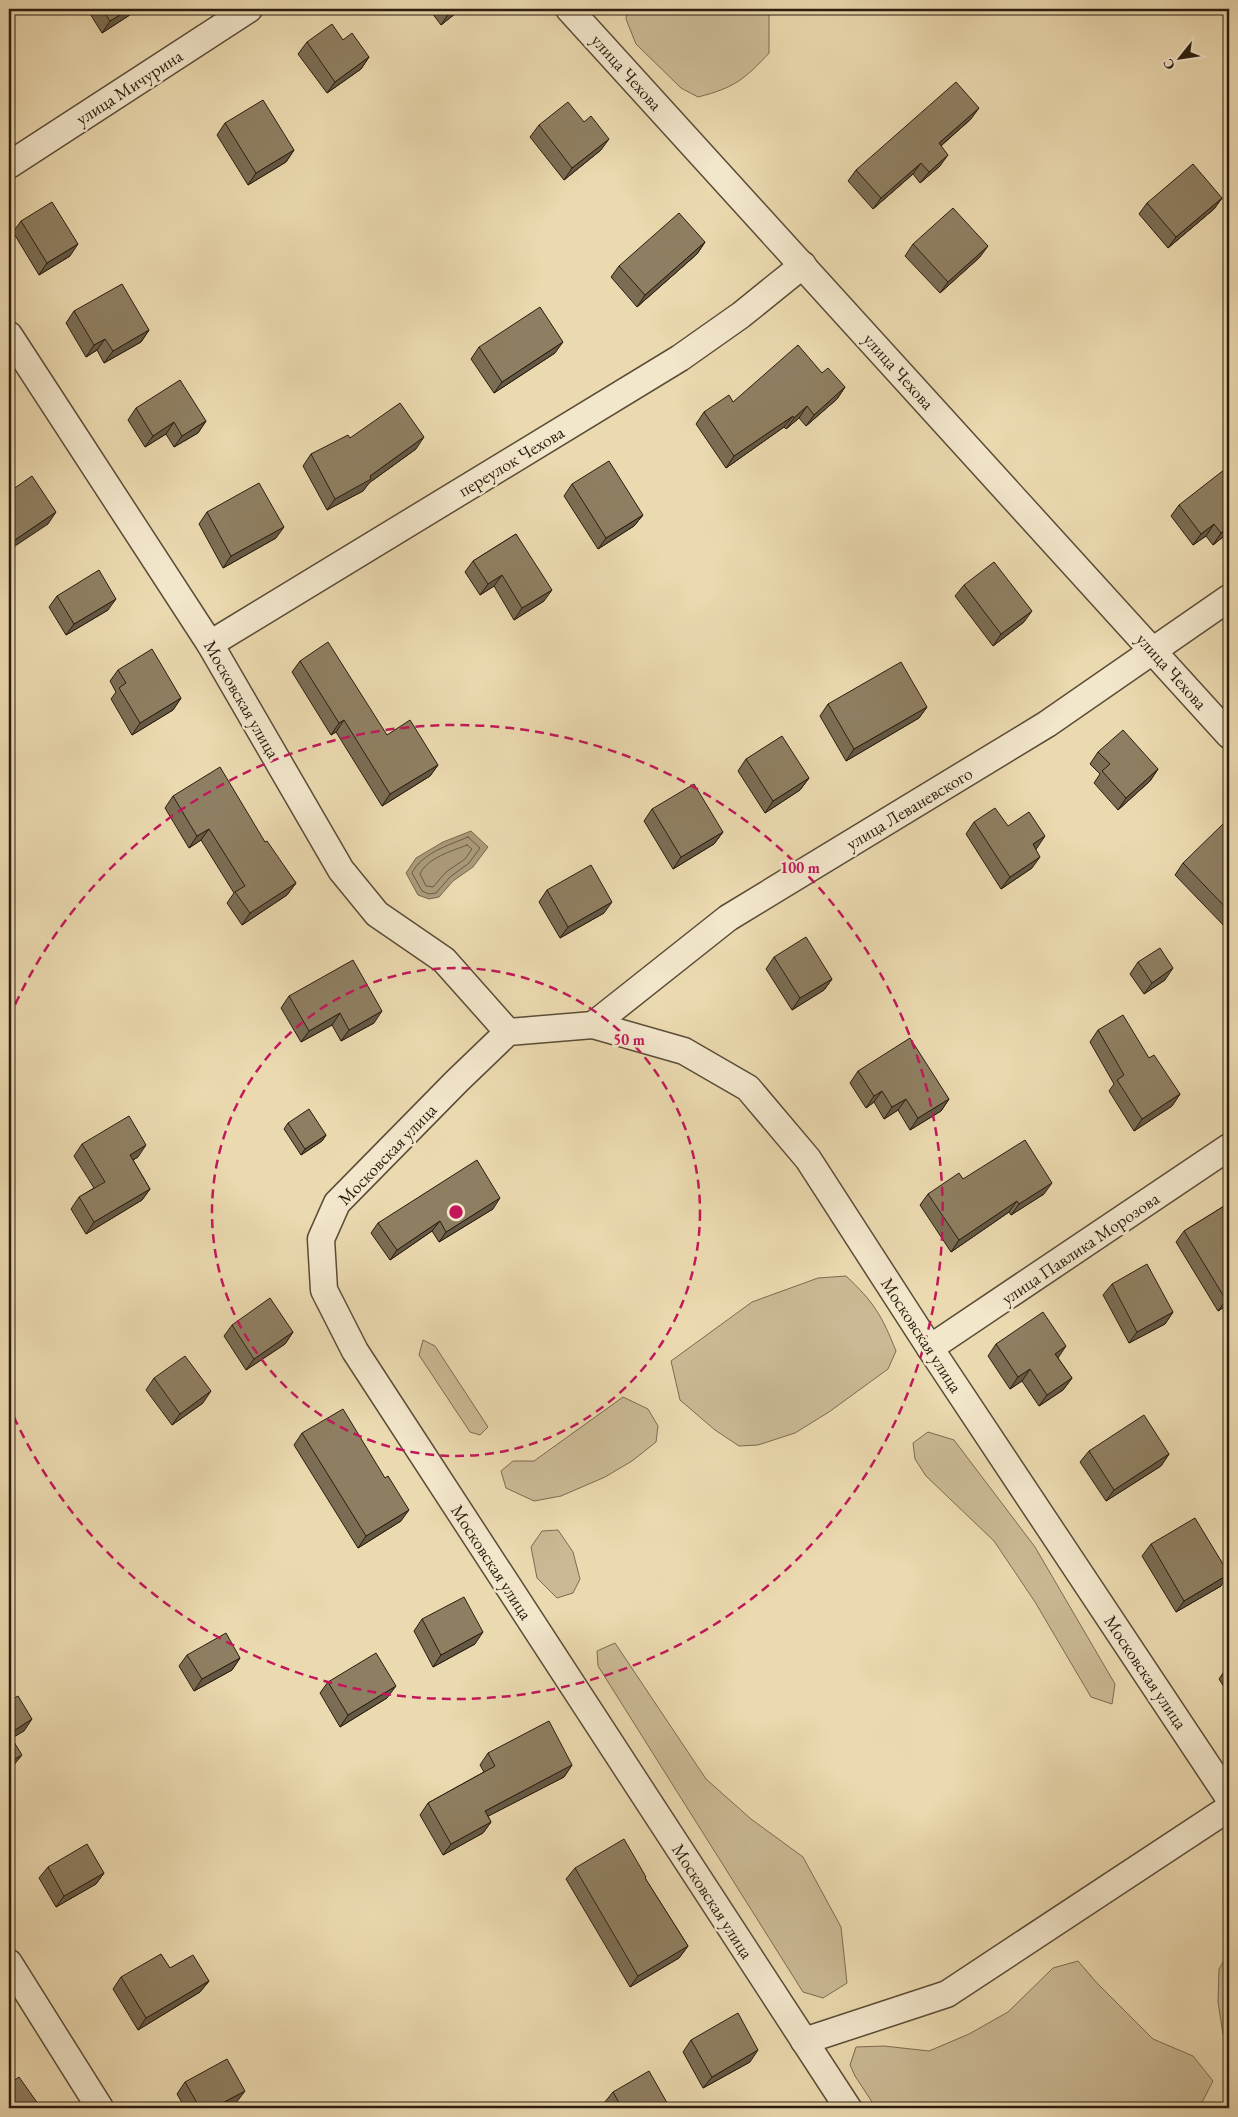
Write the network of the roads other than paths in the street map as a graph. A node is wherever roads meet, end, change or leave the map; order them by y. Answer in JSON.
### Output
{"nodes":[{"id":1,"x":249,"y":9,"type":"edge"},
{"id":2,"x":569,"y":9,"type":"edge"},
{"id":3,"x":9,"y":165,"type":"edge"},
{"id":4,"x":803,"y":265,"type":"junction"},
{"id":5,"x":9,"y":335,"type":"edge"},
{"id":6,"x":1229,"y":598,"type":"edge"},
{"id":7,"x":210,"y":644,"type":"junction"},
{"id":8,"x":1152,"y":650,"type":"junction"},
{"id":9,"x":1229,"y":735,"type":"edge"},
{"id":10,"x":593,"y":1025,"type":"junction"},
{"id":11,"x":508,"y":1032,"type":"junction"},
{"id":12,"x":1229,"y":1147,"type":"edge"},
{"id":13,"x":930,"y":1348,"type":"junction"},
{"id":14,"x":1229,"y":1798,"type":"edge"},
{"id":15,"x":1229,"y":1808,"type":"edge"},
{"id":16,"x":9,"y":1963,"type":"edge"},
{"id":17,"x":804,"y":2041,"type":"junction"},
{"id":18,"x":100,"y":2108,"type":"edge"},
{"id":19,"x":848,"y":2108,"type":"edge"}],
"edges":[{"from":1,"to":3,"type":"street","name":"улица Мичурина"},
{"from":2,"to":4,"type":"street","name":"улица Чехова"},
{"from":4,"to":7,"type":"street","name":"переулок Чехова"},
{"from":4,"to":8,"type":"street","name":"улица Чехова"},
{"from":5,"to":7,"type":"street","name":"Московская улица"},
{"from":6,"to":8,"type":"street","name":"улица Леваневского"},
{"from":7,"to":11,"type":"street","name":"Московская улица"},
{"from":8,"to":9,"type":"street","name":"улица Чехова"},
{"from":8,"to":10,"type":"street","name":"улица Леваневского"},
{"from":10,"to":11,"type":"street","name":"Московская улица"},
{"from":10,"to":13,"type":"street","name":"Московская улица"},
{"from":11,"to":17,"type":"street","name":"Московская улица"},
{"from":12,"to":13,"type":"street","name":"улица Павлика Морозова"},
{"from":13,"to":14,"type":"street","name":"Московская улица"},
{"from":15,"to":17,"type":"street"},
{"from":16,"to":18,"type":"street"},
{"from":17,"to":19,"type":"street","name":"Московская улица"}]}
